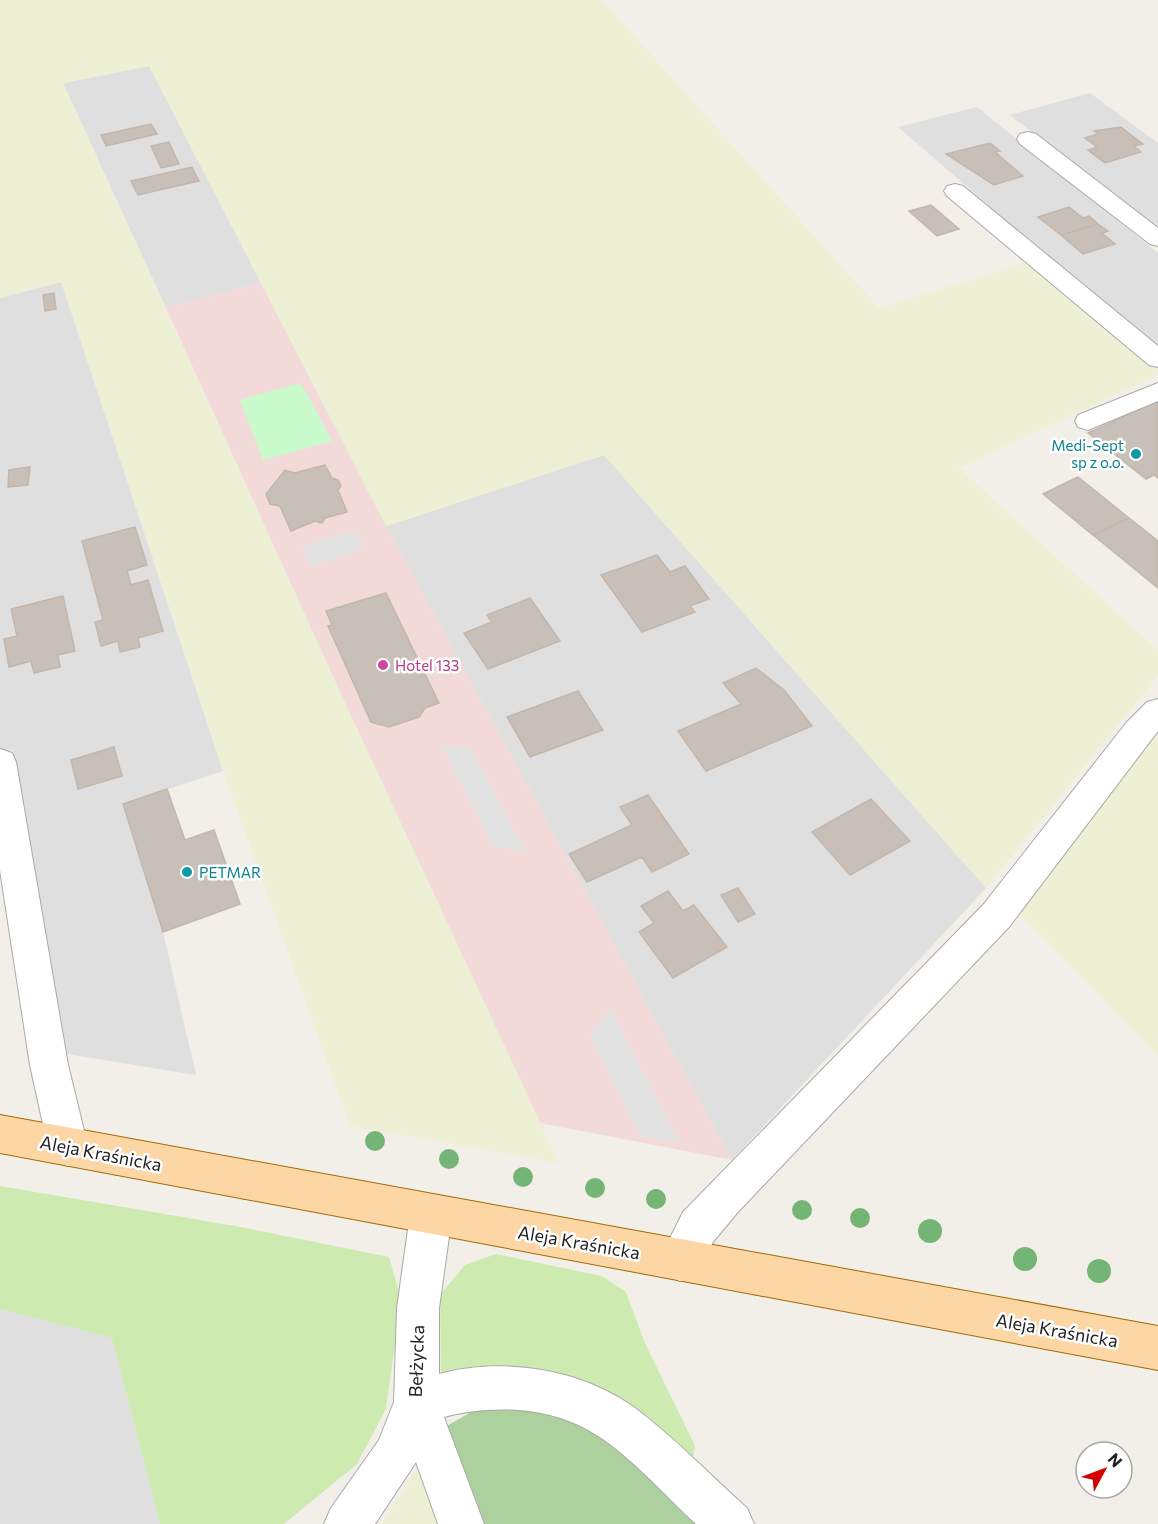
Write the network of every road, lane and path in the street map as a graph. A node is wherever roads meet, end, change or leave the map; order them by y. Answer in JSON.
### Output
{"nodes":[{"id":1,"x":1028,"y":139,"type":"dead end"},
{"id":2,"x":955,"y":191,"type":"dead end"},
{"id":3,"x":1158,"y":239,"type":"edge"},
{"id":4,"x":1158,"y":359,"type":"edge"},
{"id":5,"x":1158,"y":391,"type":"edge"},
{"id":6,"x":1088,"y":422,"type":"dead end"},
{"id":7,"x":1158,"y":711,"type":"edge"},
{"id":8,"x":0,"y":762,"type":"edge"},
{"id":9,"x":0,"y":1134,"type":"edge"},
{"id":10,"x":68,"y":1147,"type":"junction"},
{"id":11,"x":431,"y":1215,"type":"junction"},
{"id":12,"x":680,"y":1260,"type":"junction"},
{"id":13,"x":1158,"y":1348,"type":"edge"},
{"id":14,"x":416,"y":1402,"type":"junction"},
{"id":15,"x":347,"y":1524,"type":"edge"},
{"id":16,"x":461,"y":1524,"type":"edge"},
{"id":17,"x":730,"y":1524,"type":"edge"}],
"edges":[{"from":1,"to":3,"type":"street"},
{"from":2,"to":4,"type":"street"},
{"from":5,"to":6,"type":"street"},
{"from":7,"to":12,"type":"street"},
{"from":8,"to":10,"type":"street"},
{"from":9,"to":10,"type":"main road","name":"Aleja Kraśnicka"},
{"from":10,"to":11,"type":"main road","name":"Aleja Kraśnicka"},
{"from":11,"to":12,"type":"main road","name":"Aleja Kraśnicka"},
{"from":11,"to":14,"type":"street","name":"Bełżycka"},
{"from":12,"to":13,"type":"main road","name":"Aleja Kraśnicka"},
{"from":14,"to":15,"type":"street","name":"Bełżycka"},
{"from":14,"to":16,"type":"street"},
{"from":14,"to":17,"type":"street"}]}
